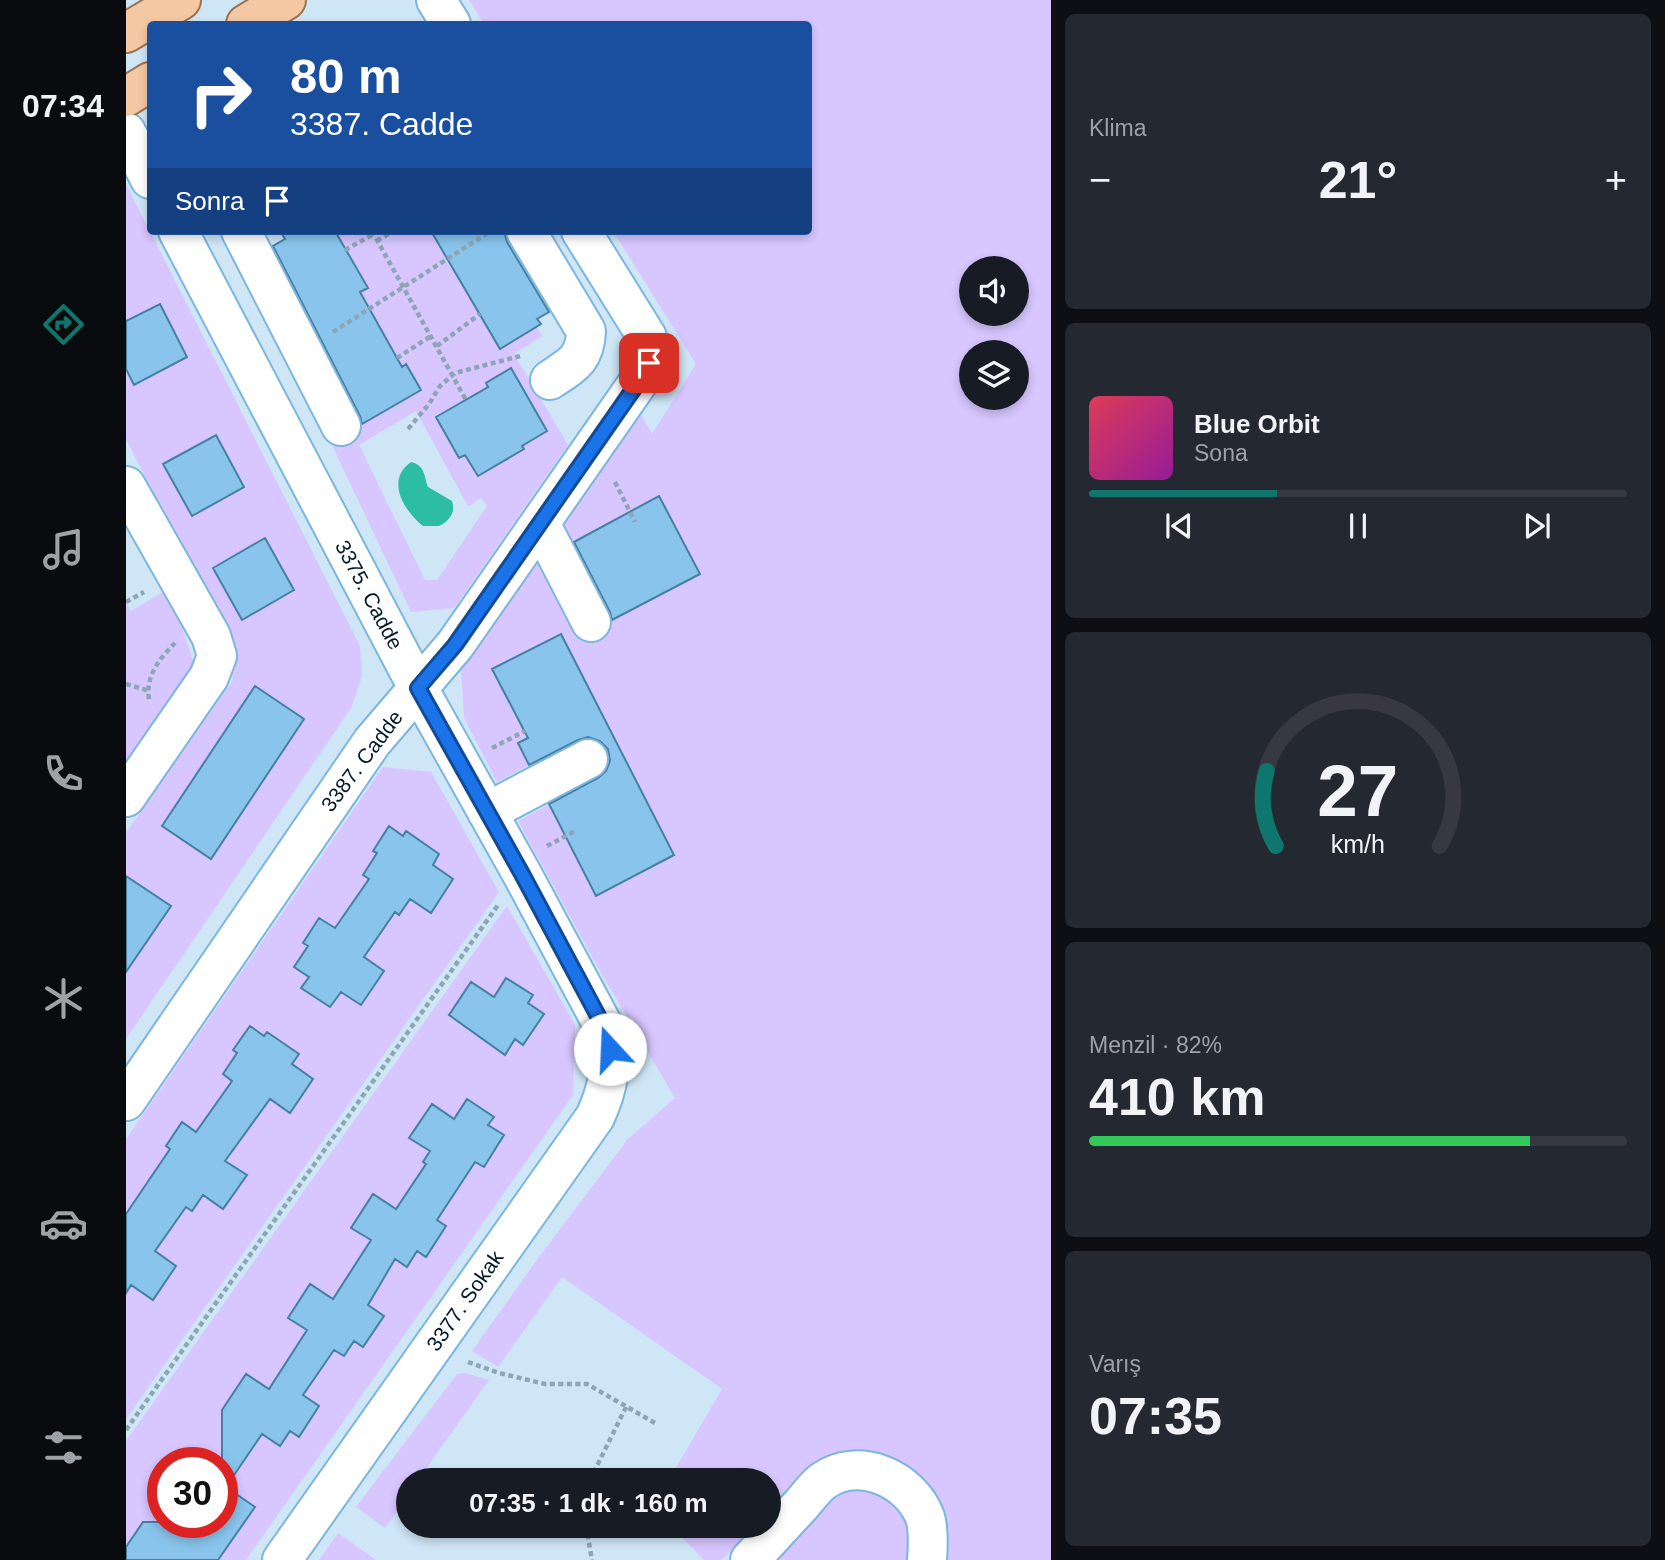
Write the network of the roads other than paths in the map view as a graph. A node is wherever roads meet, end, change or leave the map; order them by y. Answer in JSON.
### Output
{"nodes":[{"id":1,"x":181,"y":0,"type":"edge"},
{"id":2,"x":436,"y":0,"type":"edge"},
{"id":3,"x":449,"y":21,"type":"edge"},
{"id":4,"x":126,"y":33,"type":"edge"},
{"id":5,"x":147,"y":84,"type":"edge"},
{"id":6,"x":126,"y":97,"type":"edge"},
{"id":7,"x":126,"y":132,"type":"edge"},
{"id":8,"x":147,"y":173,"type":"edge"},
{"id":9,"x":180,"y":235,"type":"edge"},
{"id":10,"x":243,"y":235,"type":"edge"},
{"id":11,"x":528,"y":235,"type":"edge"},
{"id":12,"x":583,"y":235,"type":"edge"},
{"id":13,"x":550,"y":380,"type":"road end"},
{"id":14,"x":341,"y":426,"type":"dead end"},
{"id":15,"x":126,"y":486,"type":"edge"},
{"id":16,"x":540,"y":523,"type":"junction"},
{"id":17,"x":591,"y":622,"type":"dead end"},
{"id":18,"x":418,"y":688,"type":"junction"},
{"id":19,"x":588,"y":759,"type":"dead end"},
{"id":20,"x":126,"y":797,"type":"edge"},
{"id":21,"x":487,"y":812,"type":"junction"},
{"id":22,"x":605,"y":1029,"type":"joint"},
{"id":23,"x":126,"y":1101,"type":"edge"},
{"id":24,"x":282,"y":1560,"type":"edge"},
{"id":25,"x":750,"y":1560,"type":"edge"},
{"id":26,"x":927,"y":1560,"type":"edge"}],
"edges":[{"from":1,"to":4,"type":"main road"},
{"from":2,"to":3,"type":"street"},
{"from":5,"to":6,"type":"main road"},
{"from":7,"to":8,"type":"street"},
{"from":9,"to":18,"type":"street","name":"3375. Cadde"},
{"from":10,"to":14,"type":"street"},
{"from":11,"to":13,"type":"street"},
{"from":12,"to":16,"type":"street","name":"3387. Cadde"},
{"from":15,"to":20,"type":"street"},
{"from":16,"to":17,"type":"street"},
{"from":16,"to":18,"type":"street","name":"3387. Cadde"},
{"from":18,"to":21,"type":"street","name":"3375. Cadde"},
{"from":18,"to":23,"type":"street","name":"3387. Cadde"},
{"from":19,"to":21,"type":"street"},
{"from":21,"to":22,"type":"street","name":"3375. Cadde"},
{"from":22,"to":24,"type":"street","name":"3377. Sokak"},
{"from":25,"to":26,"type":"street"}]}
